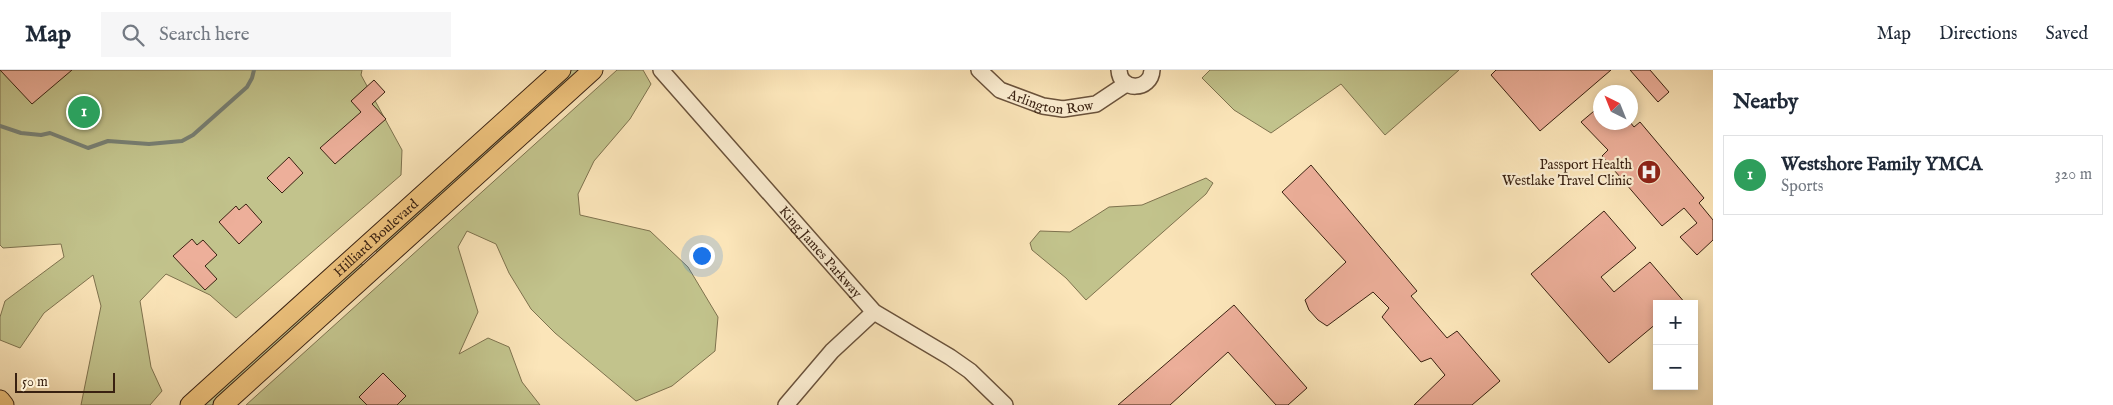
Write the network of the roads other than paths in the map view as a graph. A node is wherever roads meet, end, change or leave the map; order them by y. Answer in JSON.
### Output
{"nodes":[{"id":1,"x":560,"y":70,"type":"edge"},
{"id":2,"x":593,"y":70,"type":"edge"},
{"id":3,"x":661,"y":70,"type":"edge"},
{"id":4,"x":979,"y":70,"type":"edge"},
{"id":5,"x":1119,"y":70,"type":"edge"},
{"id":6,"x":1152,"y":70,"type":"edge"},
{"id":7,"x":1126,"y":84,"type":"junction"},
{"id":8,"x":874,"y":312,"type":"junction"},
{"id":9,"x":0,"y":400,"type":"edge"},
{"id":10,"x":4,"y":405,"type":"edge"},
{"id":11,"x":190,"y":405,"type":"edge"},
{"id":12,"x":223,"y":405,"type":"edge"},
{"id":13,"x":786,"y":405,"type":"edge"},
{"id":14,"x":1005,"y":405,"type":"edge"}],
"edges":[{"from":1,"to":11,"type":"main road","name":"Hilliard Boulevard"},
{"from":2,"to":12,"type":"main road","name":"Hilliard Boulevard"},
{"from":3,"to":8,"type":"street","name":"King James Parkway"},
{"from":4,"to":7,"type":"street","name":"Arlington Row"},
{"from":5,"to":7,"type":"street"},
{"from":6,"to":7,"type":"street","name":"Arlington Row"},
{"from":8,"to":13,"type":"street"},
{"from":8,"to":14,"type":"street","name":"King James Parkway"},
{"from":9,"to":10,"type":"main road"}]}
